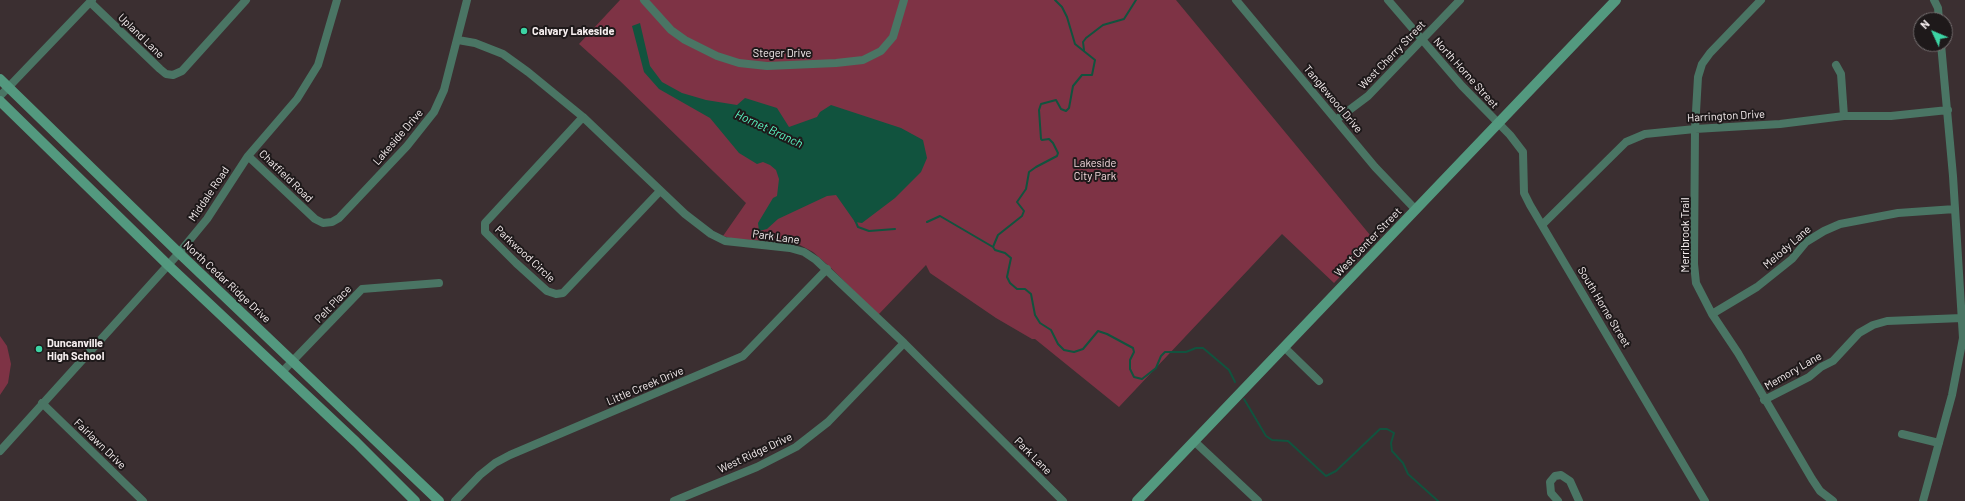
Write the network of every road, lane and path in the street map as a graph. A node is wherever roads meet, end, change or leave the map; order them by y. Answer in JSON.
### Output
{"nodes":[{"id":1,"x":246,"y":0,"type":"edge"},
{"id":2,"x":337,"y":0,"type":"edge"},
{"id":3,"x":467,"y":0,"type":"edge"},
{"id":4,"x":644,"y":0,"type":"edge"},
{"id":5,"x":904,"y":0,"type":"edge"},
{"id":6,"x":1236,"y":0,"type":"edge"},
{"id":7,"x":1388,"y":0,"type":"edge"},
{"id":8,"x":1460,"y":0,"type":"edge"},
{"id":9,"x":1616,"y":0,"type":"edge"},
{"id":10,"x":1761,"y":0,"type":"edge"},
{"id":11,"x":1934,"y":0,"type":"edge"},
{"id":12,"x":91,"y":1,"type":"edge"},
{"id":13,"x":1938,"y":12,"type":"edge"},
{"id":14,"x":458,"y":40,"type":"junction"},
{"id":15,"x":1422,"y":40,"type":"junction"},
{"id":16,"x":1942,"y":52,"type":"edge"},
{"id":17,"x":1836,"y":66,"type":"dead end"},
{"id":18,"x":0,"y":79,"type":"edge"},
{"id":19,"x":8,"y":87,"type":"junction"},
{"id":20,"x":0,"y":96,"type":"edge"},
{"id":21,"x":0,"y":101,"type":"edge"},
{"id":22,"x":1948,"y":110,"type":"junction"},
{"id":23,"x":1844,"y":116,"type":"junction"},
{"id":24,"x":583,"y":117,"type":"junction"},
{"id":25,"x":1336,"y":120,"type":"junction"},
{"id":26,"x":1498,"y":124,"type":"junction"},
{"id":27,"x":1695,"y":128,"type":"junction"},
{"id":28,"x":248,"y":156,"type":"junction"},
{"id":29,"x":660,"y":191,"type":"junction"},
{"id":30,"x":1955,"y":209,"type":"junction"},
{"id":31,"x":1416,"y":210,"type":"junction"},
{"id":32,"x":308,"y":213,"type":"joint"},
{"id":33,"x":1542,"y":225,"type":"junction"},
{"id":34,"x":179,"y":253,"type":"junction"},
{"id":35,"x":168,"y":265,"type":"junction"},
{"id":36,"x":827,"y":269,"type":"junction"},
{"id":37,"x":439,"y":283,"type":"dead end"},
{"id":38,"x":1712,"y":314,"type":"junction"},
{"id":39,"x":1962,"y":318,"type":"junction"},
{"id":40,"x":904,"y":343,"type":"junction"},
{"id":41,"x":1284,"y":347,"type":"junction"},
{"id":42,"x":293,"y":360,"type":"junction"},
{"id":43,"x":282,"y":372,"type":"junction"},
{"id":44,"x":1319,"y":381,"type":"dead end"},
{"id":45,"x":1764,"y":400,"type":"junction"},
{"id":46,"x":42,"y":403,"type":"junction"},
{"id":47,"x":1902,"y":434,"type":"dead end"},
{"id":48,"x":1194,"y":441,"type":"junction"},
{"id":49,"x":1939,"y":443,"type":"junction"},
{"id":50,"x":0,"y":451,"type":"edge"},
{"id":51,"x":143,"y":501,"type":"edge"},
{"id":52,"x":415,"y":501,"type":"edge"},
{"id":53,"x":439,"y":501,"type":"edge"},
{"id":54,"x":455,"y":501,"type":"edge"},
{"id":55,"x":674,"y":501,"type":"edge"},
{"id":56,"x":1063,"y":501,"type":"edge"},
{"id":57,"x":1136,"y":501,"type":"edge"},
{"id":58,"x":1258,"y":501,"type":"edge"},
{"id":59,"x":1558,"y":501,"type":"edge"},
{"id":60,"x":1579,"y":501,"type":"edge"},
{"id":61,"x":1705,"y":501,"type":"edge"},
{"id":62,"x":1833,"y":501,"type":"edge"},
{"id":63,"x":1923,"y":501,"type":"edge"}],
"edges":[{"from":1,"to":12,"type":"street","name":"Upland Lane"},
{"from":2,"to":28,"type":"street","name":"Middale Road"},
{"from":3,"to":14,"type":"street","name":"Lakeside Drive"},
{"from":4,"to":5,"type":"street","name":"Steger Drive"},
{"from":6,"to":25,"type":"street","name":"Tanglewood Drive"},
{"from":7,"to":15,"type":"street","name":"North Horne Street"},
{"from":8,"to":15,"type":"street","name":"West Cherry Street"},
{"from":9,"to":26,"type":"main road","name":"West Center Street"},
{"from":10,"to":27,"type":"street","name":"Merribrook Trail"},
{"from":11,"to":13,"type":"street"},
{"from":12,"to":19,"type":"street"},
{"from":14,"to":24,"type":"street","name":"Park Lane"},
{"from":14,"to":32,"type":"street","name":"Lakeside Drive"},
{"from":15,"to":25,"type":"street","name":"West Cherry Street"},
{"from":15,"to":26,"type":"street","name":"North Horne Street"},
{"from":16,"to":22,"type":"street"},
{"from":17,"to":23,"type":"street"},
{"from":18,"to":19,"type":"main road","name":"North Cedar Ridge Drive"},
{"from":19,"to":20,"type":"street"},
{"from":19,"to":34,"type":"main road","name":"North Cedar Ridge Drive"},
{"from":21,"to":35,"type":"main road"},
{"from":22,"to":23,"type":"street","name":"Harrington Drive"},
{"from":22,"to":30,"type":"street"},
{"from":23,"to":27,"type":"street","name":"Harrington Drive"},
{"from":24,"to":29,"type":"street","name":"Park Lane"},
{"from":24,"to":29,"type":"street","name":"Parkwood Circle"},
{"from":25,"to":31,"type":"street","name":"Tanglewood Drive"},
{"from":26,"to":31,"type":"main road","name":"West Center Street"},
{"from":26,"to":33,"type":"street","name":"South Horne Street"},
{"from":27,"to":33,"type":"street","name":"Harrington Drive"},
{"from":27,"to":38,"type":"street","name":"Merribrook Trail"},
{"from":28,"to":32,"type":"street","name":"Chatfield Road"},
{"from":28,"to":34,"type":"street","name":"Middale Road"},
{"from":29,"to":36,"type":"street","name":"Park Lane"},
{"from":30,"to":38,"type":"street","name":"Melody Lane"},
{"from":30,"to":39,"type":"street"},
{"from":31,"to":41,"type":"main road","name":"West Center Street"},
{"from":33,"to":61,"type":"street","name":"South Horne Street"},
{"from":34,"to":35,"type":"street","name":"Middale Road"},
{"from":34,"to":42,"type":"main road","name":"North Cedar Ridge Drive"},
{"from":35,"to":43,"type":"main road"},
{"from":35,"to":46,"type":"street","name":"Middale Road"},
{"from":36,"to":40,"type":"street","name":"Park Lane"},
{"from":36,"to":54,"type":"street","name":"Little Creek Drive"},
{"from":37,"to":42,"type":"street","name":"Pelt Place"},
{"from":38,"to":45,"type":"street","name":"Merribrook Trail"},
{"from":39,"to":45,"type":"street","name":"Memory Lane"},
{"from":39,"to":49,"type":"street"},
{"from":40,"to":55,"type":"street","name":"West Ridge Drive"},
{"from":40,"to":56,"type":"street","name":"Park Lane"},
{"from":41,"to":44,"type":"street"},
{"from":41,"to":48,"type":"main road","name":"West Center Street"},
{"from":42,"to":43,"type":"street","name":"Pelt Place"},
{"from":42,"to":53,"type":"main road","name":"North Cedar Ridge Drive"},
{"from":43,"to":52,"type":"main road"},
{"from":45,"to":62,"type":"street","name":"Merribrook Trail"},
{"from":46,"to":50,"type":"street","name":"Middale Road"},
{"from":46,"to":51,"type":"street","name":"Fairlawn Drive"},
{"from":47,"to":49,"type":"street"},
{"from":48,"to":57,"type":"main road","name":"West Center Street"},
{"from":48,"to":58,"type":"street"},
{"from":49,"to":63,"type":"street"},
{"from":59,"to":60,"type":"street"}]}
